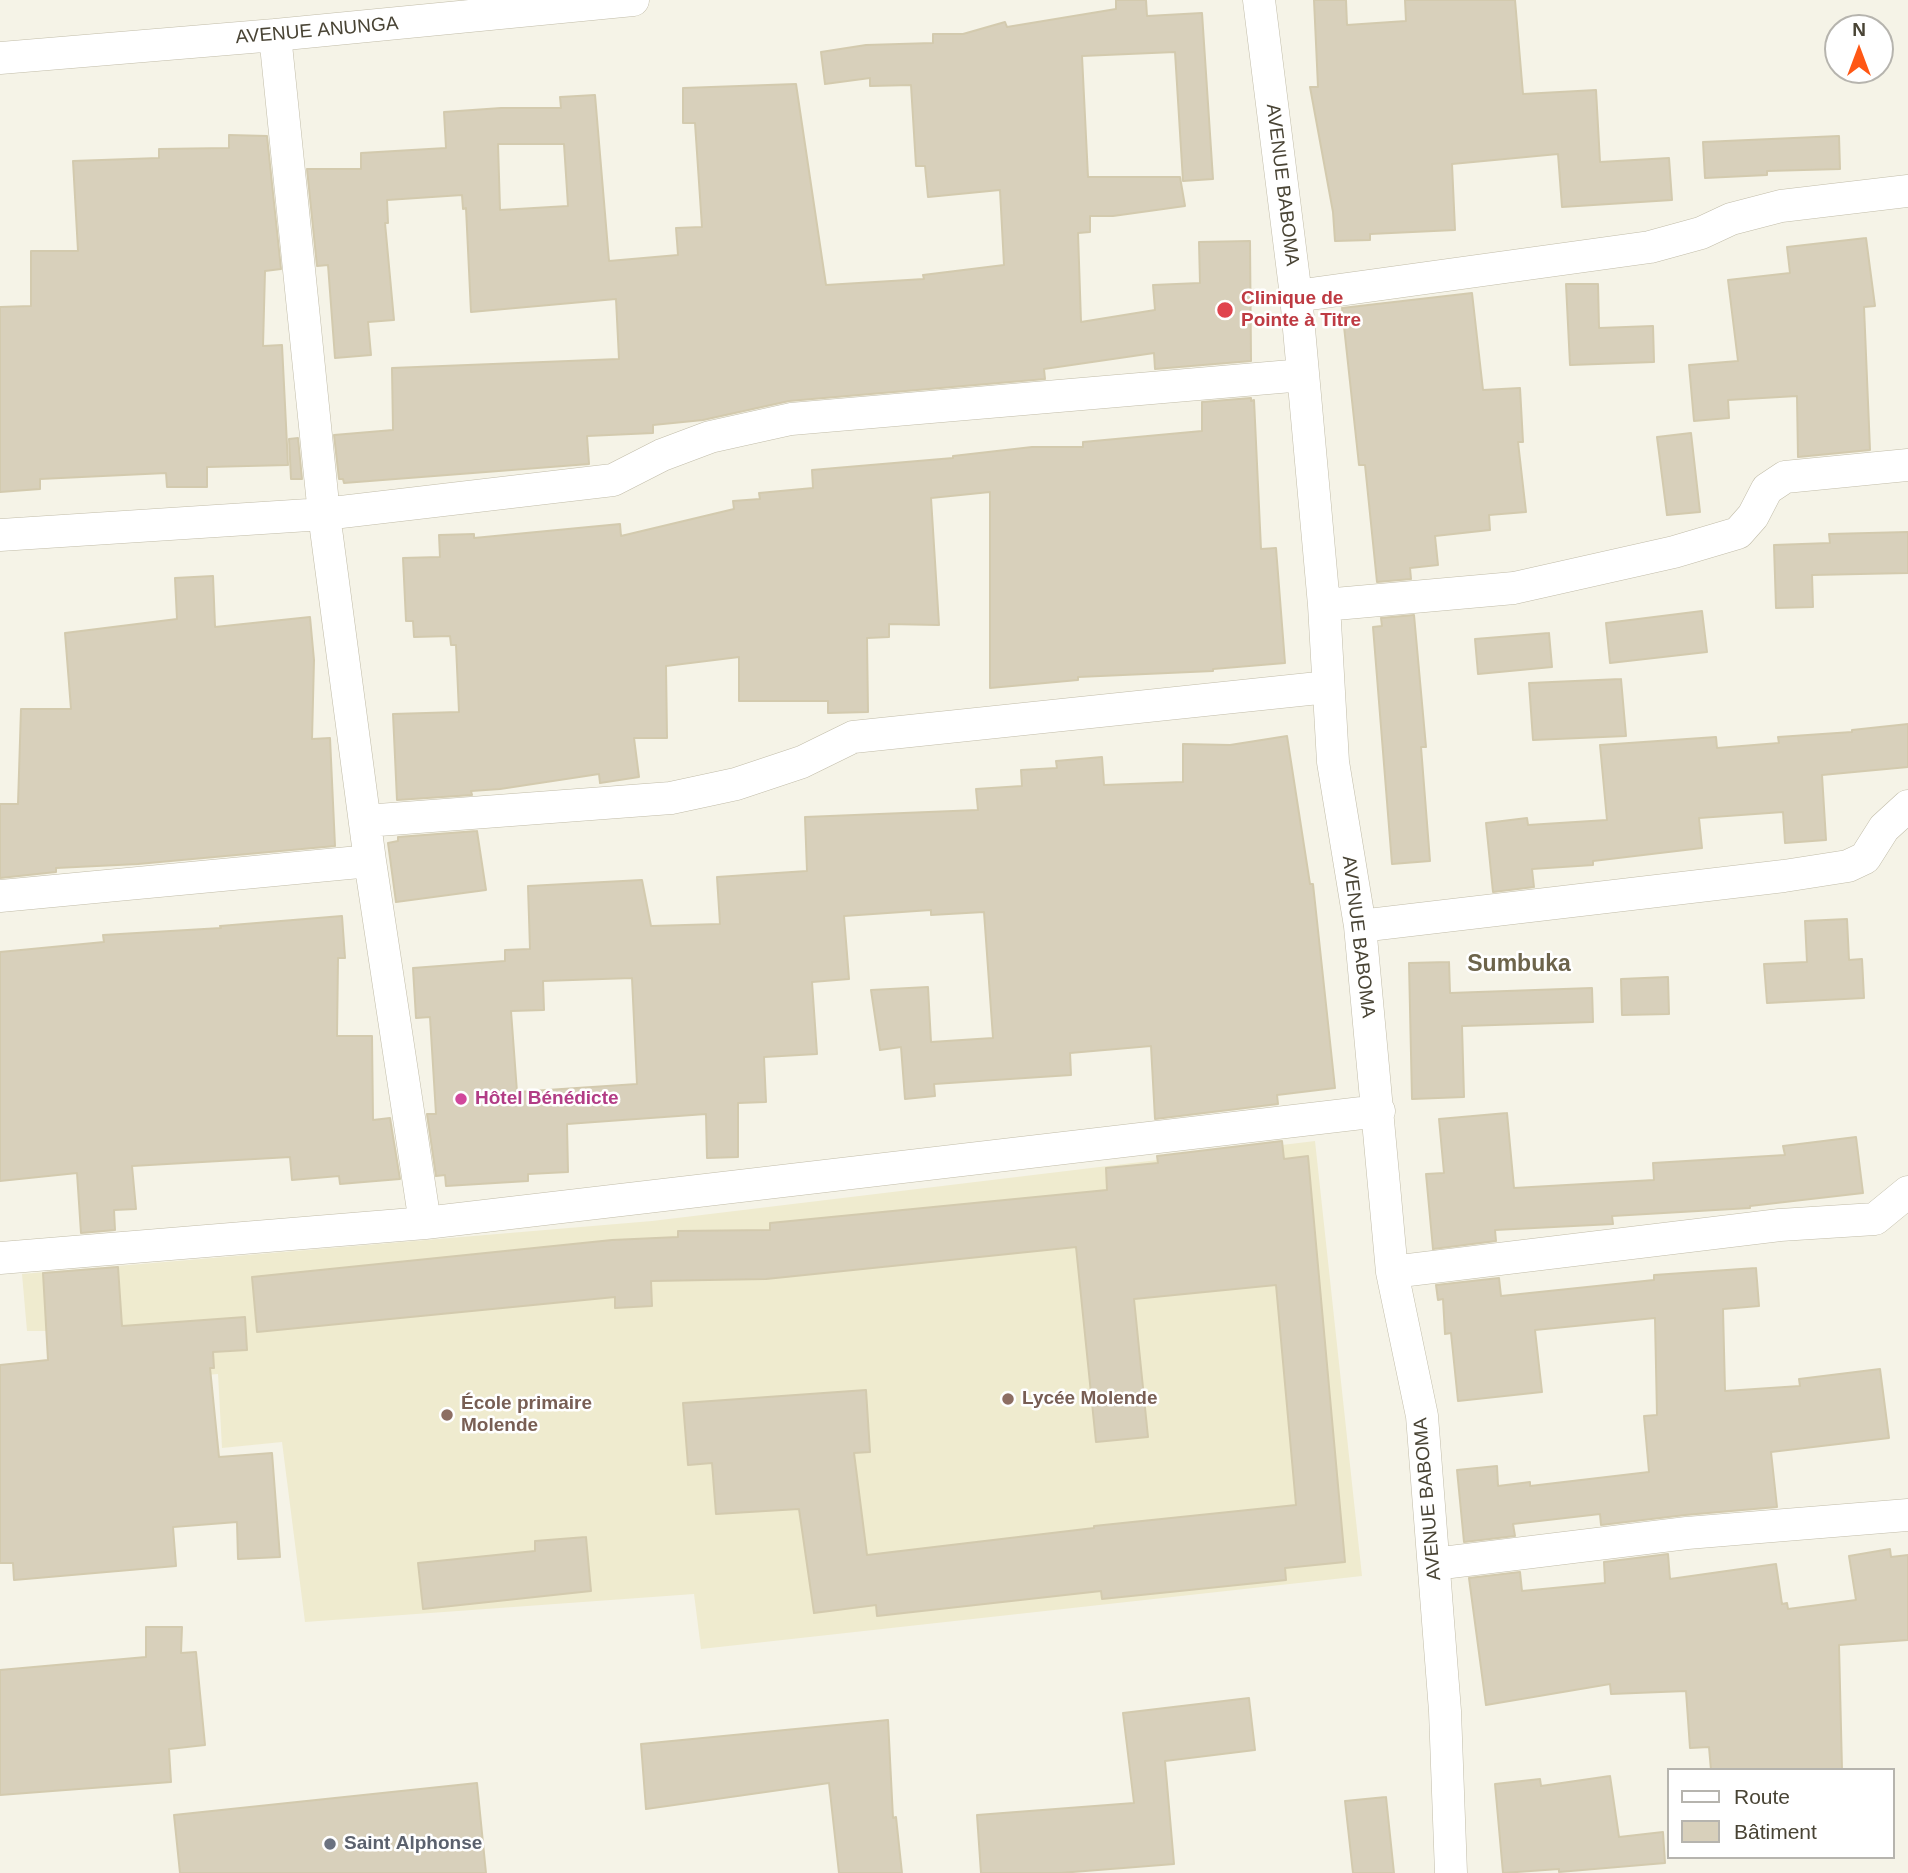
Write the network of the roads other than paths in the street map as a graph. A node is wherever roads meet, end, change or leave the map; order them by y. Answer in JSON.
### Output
{"nodes":[{"id":1,"x":633,"y":0,"type":"edge"},
{"id":2,"x":1259,"y":0,"type":"edge"},
{"id":3,"x":275,"y":35,"type":"junction"},
{"id":4,"x":0,"y":58,"type":"edge"},
{"id":5,"x":1908,"y":191,"type":"edge"},
{"id":6,"x":1296,"y":296,"type":"junction"},
{"id":7,"x":1303,"y":375,"type":"junction"},
{"id":8,"x":1908,"y":466,"type":"edge"},
{"id":9,"x":324,"y":513,"type":"junction"},
{"id":10,"x":0,"y":535,"type":"edge"},
{"id":11,"x":1324,"y":605,"type":"junction"},
{"id":12,"x":1328,"y":687,"type":"junction"},
{"id":13,"x":1908,"y":806,"type":"edge"},
{"id":14,"x":365,"y":821,"type":"junction"},
{"id":15,"x":370,"y":861,"type":"junction"},
{"id":16,"x":0,"y":896,"type":"edge"},
{"id":17,"x":1360,"y":926,"type":"junction"},
{"id":18,"x":1378,"y":1111,"type":"junction"},
{"id":19,"x":1908,"y":1192,"type":"edge"},
{"id":20,"x":425,"y":1223,"type":"junction"},
{"id":21,"x":0,"y":1258,"type":"edge"},
{"id":22,"x":1392,"y":1272,"type":"junction"},
{"id":23,"x":1908,"y":1515,"type":"edge"},
{"id":24,"x":1434,"y":1564,"type":"junction"},
{"id":25,"x":1451,"y":1873,"type":"edge"}],
"edges":[{"from":1,"to":3,"type":"street","name":"AVENUE ANUNGA"},
{"from":2,"to":6,"type":"street","name":"AVENUE BABOMA"},
{"from":3,"to":4,"type":"street","name":"AVENUE ANUNGA"},
{"from":3,"to":9,"type":"street"},
{"from":5,"to":6,"type":"street"},
{"from":6,"to":7,"type":"street","name":"AVENUE BABOMA"},
{"from":7,"to":9,"type":"street"},
{"from":7,"to":11,"type":"street","name":"AVENUE BABOMA"},
{"from":8,"to":11,"type":"street"},
{"from":9,"to":10,"type":"street"},
{"from":9,"to":14,"type":"street"},
{"from":11,"to":12,"type":"street","name":"AVENUE BABOMA"},
{"from":12,"to":14,"type":"street"},
{"from":12,"to":17,"type":"street","name":"AVENUE BABOMA"},
{"from":13,"to":17,"type":"street"},
{"from":14,"to":15,"type":"street"},
{"from":15,"to":16,"type":"street"},
{"from":15,"to":20,"type":"street"},
{"from":17,"to":18,"type":"street","name":"AVENUE BABOMA"},
{"from":18,"to":20,"type":"street"},
{"from":18,"to":22,"type":"street","name":"AVENUE BABOMA"},
{"from":19,"to":22,"type":"street"},
{"from":20,"to":21,"type":"street"},
{"from":22,"to":24,"type":"street","name":"AVENUE BABOMA"},
{"from":23,"to":24,"type":"street"},
{"from":24,"to":25,"type":"street","name":"AVENUE BABOMA"}]}
